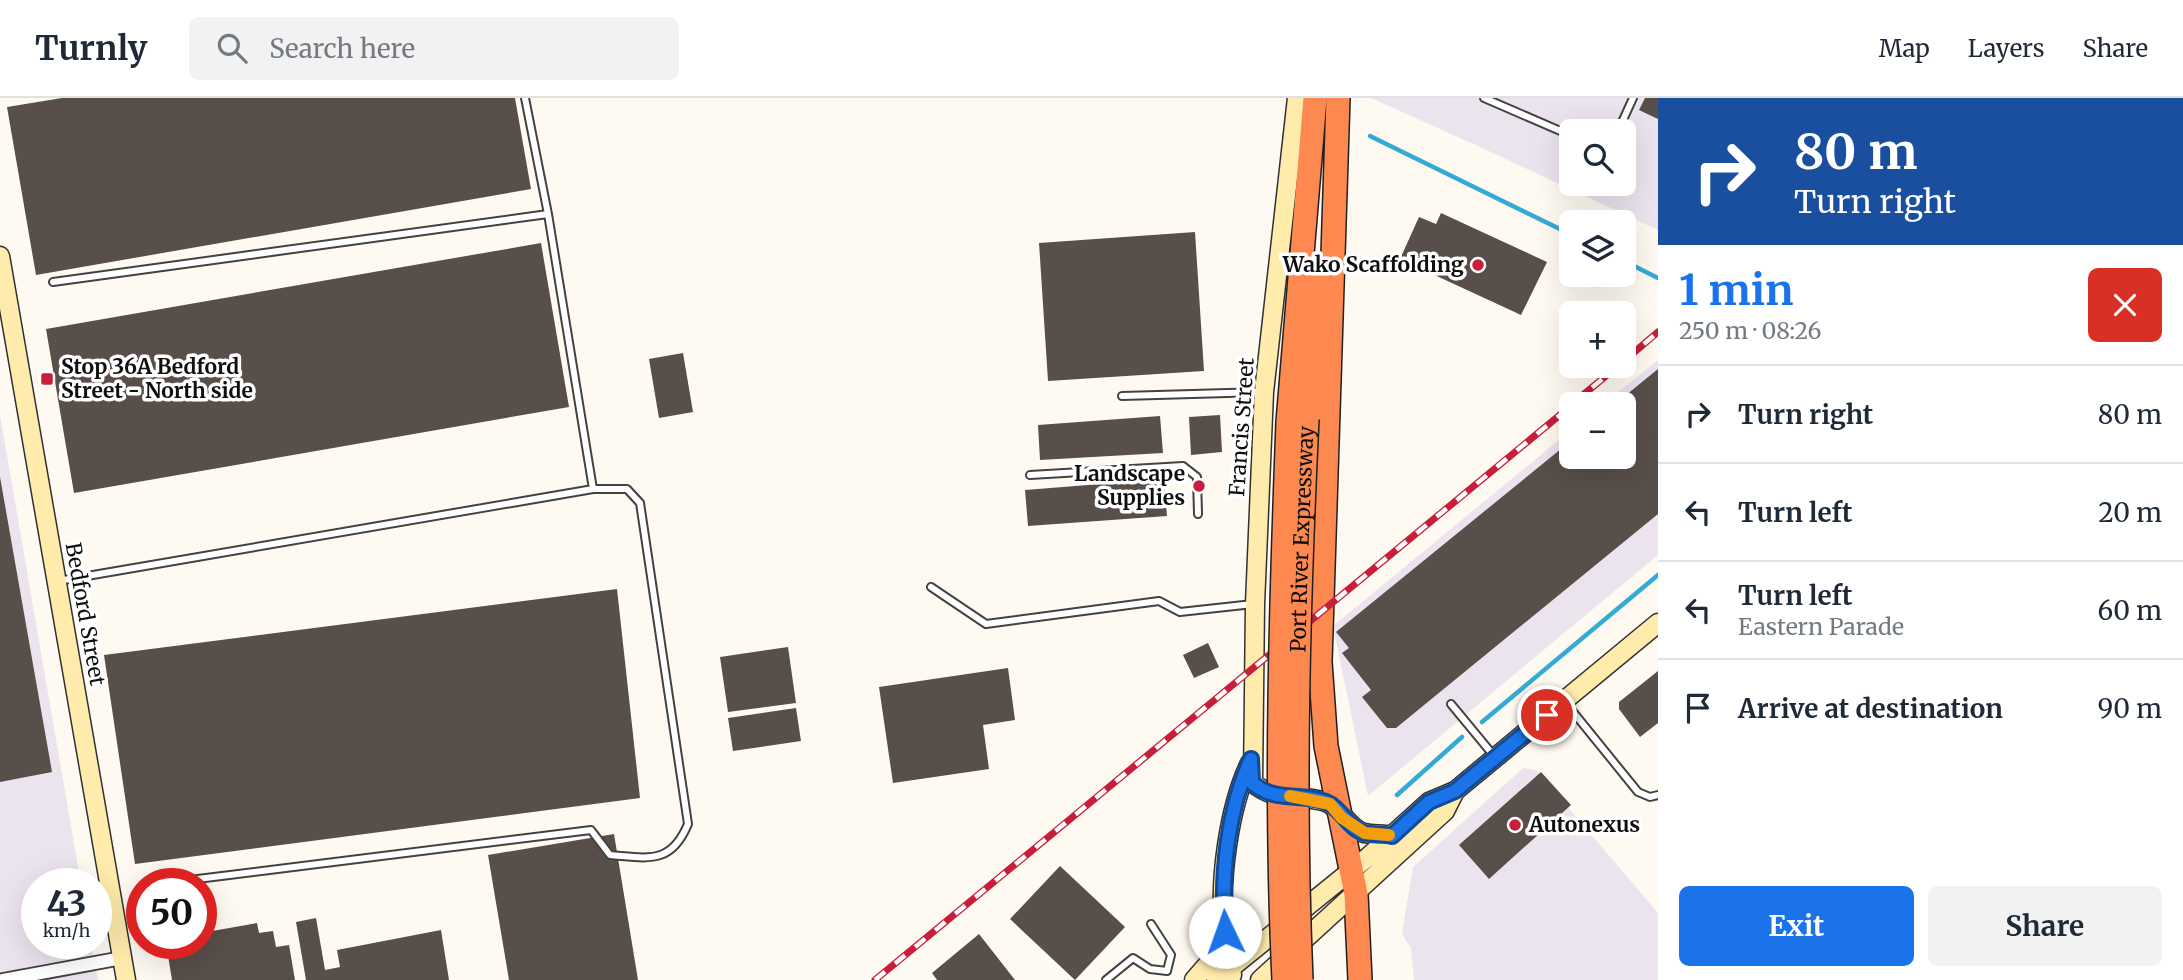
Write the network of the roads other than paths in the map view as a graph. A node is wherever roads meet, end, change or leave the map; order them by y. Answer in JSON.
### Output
{"nodes":[{"id":1,"x":525,"y":98,"type":"edge"},
{"id":2,"x":1297,"y":98,"type":"edge"},
{"id":3,"x":1315,"y":98,"type":"edge"},
{"id":4,"x":1336,"y":98,"type":"edge"},
{"id":5,"x":1484,"y":98,"type":"edge"},
{"id":6,"x":1633,"y":98,"type":"edge"},
{"id":7,"x":1623,"y":119,"type":"edge"},
{"id":8,"x":1559,"y":130,"type":"edge"},
{"id":9,"x":548,"y":214,"type":"junction"},
{"id":10,"x":0,"y":256,"type":"edge"},
{"id":11,"x":53,"y":282,"type":"dead end"},
{"id":12,"x":1264,"y":392,"type":"junction"},
{"id":13,"x":1122,"y":396,"type":"dead end"},
{"id":14,"x":1298,"y":420,"type":"junction"},
{"id":15,"x":1030,"y":475,"type":"dead end"},
{"id":16,"x":593,"y":489,"type":"junction"},
{"id":17,"x":1198,"y":514,"type":"dead end"},
{"id":18,"x":57,"y":581,"type":"junction"},
{"id":19,"x":931,"y":587,"type":"dead end"},
{"id":20,"x":1255,"y":604,"type":"junction"},
{"id":21,"x":1658,"y":623,"type":"edge"},
{"id":22,"x":1564,"y":700,"type":"junction"},
{"id":23,"x":1451,"y":704,"type":"dead end"},
{"id":24,"x":1496,"y":757,"type":"junction"},
{"id":25,"x":1251,"y":759,"type":"junction"},
{"id":26,"x":1455,"y":791,"type":"junction"},
{"id":27,"x":1658,"y":796,"type":"edge"},
{"id":28,"x":1342,"y":818,"type":"junction"},
{"id":29,"x":1392,"y":836,"type":"junction"},
{"id":30,"x":1352,"y":869,"type":"junction"},
{"id":31,"x":217,"y":877,"type":"edge"},
{"id":32,"x":1349,"y":901,"type":"junction"},
{"id":33,"x":1307,"y":904,"type":"junction"},
{"id":34,"x":1151,"y":924,"type":"dead end"},
{"id":35,"x":1225,"y":932,"type":"junction"},
{"id":36,"x":122,"y":958,"type":"junction"},
{"id":37,"x":1232,"y":973,"type":"edge"},
{"id":38,"x":3,"y":980,"type":"edge"},
{"id":39,"x":126,"y":980,"type":"edge"},
{"id":40,"x":1106,"y":980,"type":"edge"},
{"id":41,"x":1194,"y":980,"type":"edge"},
{"id":42,"x":1216,"y":980,"type":"edge"},
{"id":43,"x":1260,"y":980,"type":"edge"},
{"id":44,"x":1284,"y":980,"type":"edge"},
{"id":45,"x":1301,"y":980,"type":"edge"},
{"id":46,"x":1360,"y":980,"type":"edge"}],
"edges":[{"from":1,"to":9,"type":"lane"},
{"from":2,"to":12,"type":"main road","name":"Francis Street"},
{"from":3,"to":14,"type":"highway","name":"Port River Expressway"},
{"from":4,"to":14,"type":"highway","name":"Port River Expressway"},
{"from":4,"to":28,"type":"highway"},
{"from":5,"to":8,"type":"lane"},
{"from":6,"to":7,"type":"lane"},
{"from":9,"to":11,"type":"lane"},
{"from":9,"to":16,"type":"lane"},
{"from":10,"to":18,"type":"main road","name":"Bedford Street"},
{"from":12,"to":13,"type":"lane"},
{"from":12,"to":20,"type":"main road","name":"Francis Street"},
{"from":14,"to":44,"type":"highway","name":"Port River Expressway","bridge":true},
{"from":14,"to":45,"type":"highway","name":"Port River Expressway","bridge":true},
{"from":15,"to":17,"type":"lane"},
{"from":16,"to":18,"type":"lane"},
{"from":16,"to":31,"type":"lane"},
{"from":18,"to":36,"type":"main road","name":"Bedford Street"},
{"from":19,"to":20,"type":"lane"},
{"from":20,"to":25,"type":"main road","name":"Francis Street"},
{"from":21,"to":22,"type":"main road"},
{"from":22,"to":24,"type":"main road"},
{"from":22,"to":27,"type":"lane"},
{"from":23,"to":24,"type":"lane"},
{"from":24,"to":26,"type":"main road"},
{"from":25,"to":28,"type":"main road"},
{"from":25,"to":35,"type":"main road"},
{"from":26,"to":29,"type":"main road"},
{"from":26,"to":32,"type":"main road"},
{"from":28,"to":29,"type":"main road"},
{"from":28,"to":30,"type":"highway"},
{"from":29,"to":30,"type":"main road"},
{"from":30,"to":32,"type":"highway"},
{"from":30,"to":33,"type":"main road"},
{"from":32,"to":33,"type":"main road"},
{"from":32,"to":43,"type":"main road"},
{"from":32,"to":46,"type":"highway"},
{"from":33,"to":37,"type":"main road"},
{"from":34,"to":40,"type":"lane"},
{"from":35,"to":37,"type":"main road"},
{"from":35,"to":41,"type":"main road"},
{"from":36,"to":38,"type":"street"},
{"from":36,"to":39,"type":"main road","name":"Bedford Street"},
{"from":37,"to":42,"type":"main road"}]}
